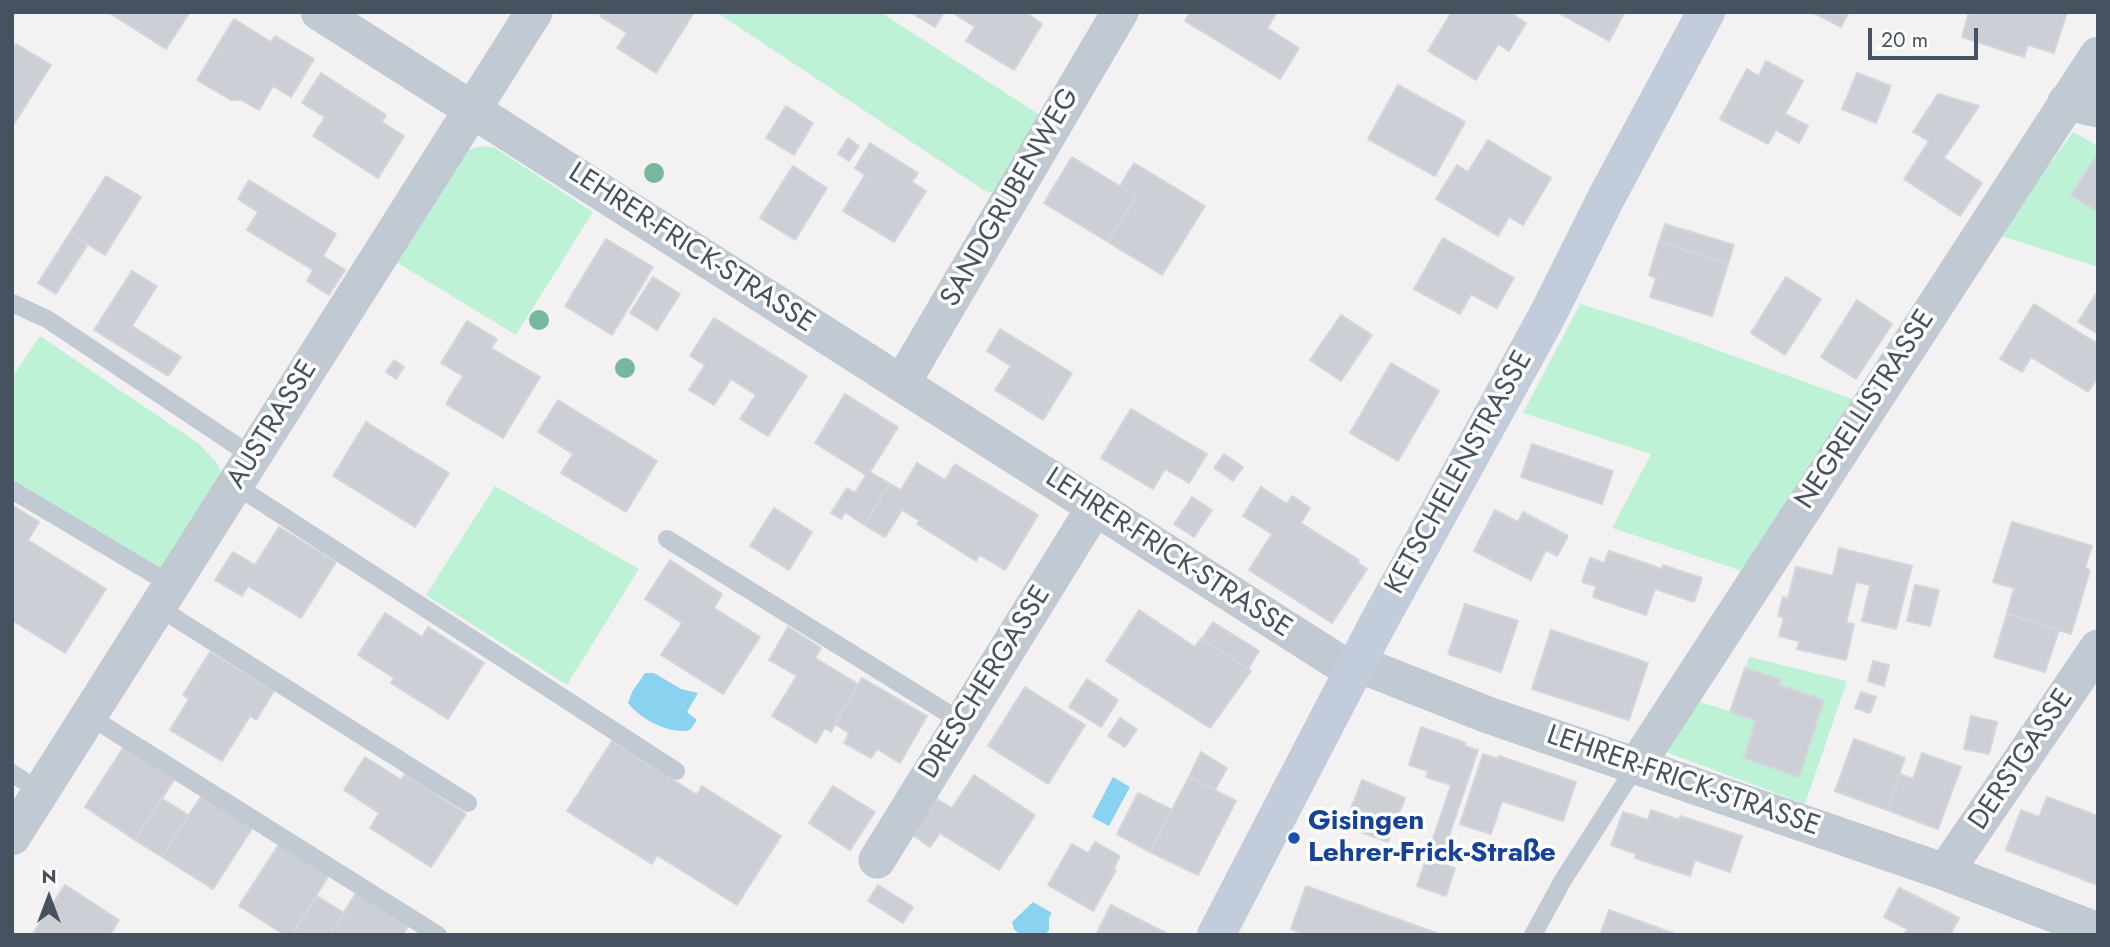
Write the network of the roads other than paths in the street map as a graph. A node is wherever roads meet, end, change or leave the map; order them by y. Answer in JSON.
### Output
{"nodes":[{"id":1,"x":318,"y":12,"type":"edge"},
{"id":2,"x":534,"y":12,"type":"edge"},
{"id":3,"x":1120,"y":12,"type":"edge"},
{"id":4,"x":1706,"y":12,"type":"edge"},
{"id":5,"x":2098,"y":55,"type":"edge"},
{"id":6,"x":2082,"y":105,"type":"edge"},
{"id":7,"x":473,"y":110,"type":"junction"},
{"id":8,"x":12,"y":303,"type":"edge"},
{"id":9,"x":902,"y":383,"type":"junction"},
{"id":10,"x":243,"y":471,"type":"junction"},
{"id":11,"x":12,"y":490,"type":"edge"},
{"id":12,"x":1095,"y":507,"type":"junction"},
{"id":13,"x":667,"y":539,"type":"dead end"},
{"id":14,"x":165,"y":596,"type":"junction"},
{"id":15,"x":2098,"y":648,"type":"edge"},
{"id":16,"x":1356,"y":665,"type":"junction"},
{"id":17,"x":89,"y":716,"type":"junction"},
{"id":18,"x":962,"y":722,"type":"junction"},
{"id":19,"x":1636,"y":766,"type":"junction"},
{"id":20,"x":676,"y":771,"type":"dead end"},
{"id":21,"x":27,"y":782,"type":"edge"},
{"id":22,"x":468,"y":803,"type":"dead end"},
{"id":23,"x":12,"y":837,"type":"edge"},
{"id":24,"x":877,"y":860,"type":"dead end"},
{"id":25,"x":1945,"y":872,"type":"junction"},
{"id":26,"x":2098,"y":932,"type":"edge"},
{"id":27,"x":438,"y":935,"type":"edge"},
{"id":28,"x":1216,"y":935,"type":"edge"},
{"id":29,"x":1533,"y":935,"type":"edge"}],
"edges":[{"from":1,"to":7,"type":"street","name":"LEHRER-FRICK-STRASSE"},
{"from":2,"to":7,"type":"street","name":"AUSTRASSE"},
{"from":3,"to":9,"type":"street","name":"SANDGRUBENWEG"},
{"from":4,"to":16,"type":"main road","name":"KETSCHELENSTRASSE"},
{"from":5,"to":6,"type":"street","name":"NEGRELLISTRASSE"},
{"from":6,"to":19,"type":"street","name":"NEGRELLISTRASSE"},
{"from":7,"to":9,"type":"street","name":"LEHRER-FRICK-STRASSE"},
{"from":7,"to":10,"type":"street","name":"AUSTRASSE"},
{"from":8,"to":10,"type":"lane"},
{"from":9,"to":12,"type":"street","name":"LEHRER-FRICK-STRASSE"},
{"from":10,"to":14,"type":"street","name":"AUSTRASSE"},
{"from":10,"to":20,"type":"lane"},
{"from":11,"to":14,"type":"lane"},
{"from":12,"to":16,"type":"street","name":"LEHRER-FRICK-STRASSE"},
{"from":12,"to":18,"type":"street","name":"DRESCHERGASSE"},
{"from":13,"to":18,"type":"lane"},
{"from":14,"to":17,"type":"street","name":"AUSTRASSE"},
{"from":14,"to":22,"type":"lane"},
{"from":15,"to":25,"type":"street","name":"DERSTGASSE"},
{"from":16,"to":19,"type":"street","name":"LEHRER-FRICK-STRASSE"},
{"from":16,"to":28,"type":"main road","name":"KETSCHELENSTRASSE"},
{"from":17,"to":21,"type":"street","name":"AUSTRASSE"},
{"from":17,"to":27,"type":"lane"},
{"from":18,"to":24,"type":"street","name":"DRESCHERGASSE"},
{"from":19,"to":25,"type":"street","name":"LEHRER-FRICK-STRASSE"},
{"from":19,"to":29,"type":"lane"},
{"from":21,"to":23,"type":"street","name":"AUSTRASSE"},
{"from":25,"to":26,"type":"street","name":"LEHRER-FRICK-STRASSE"}]}
